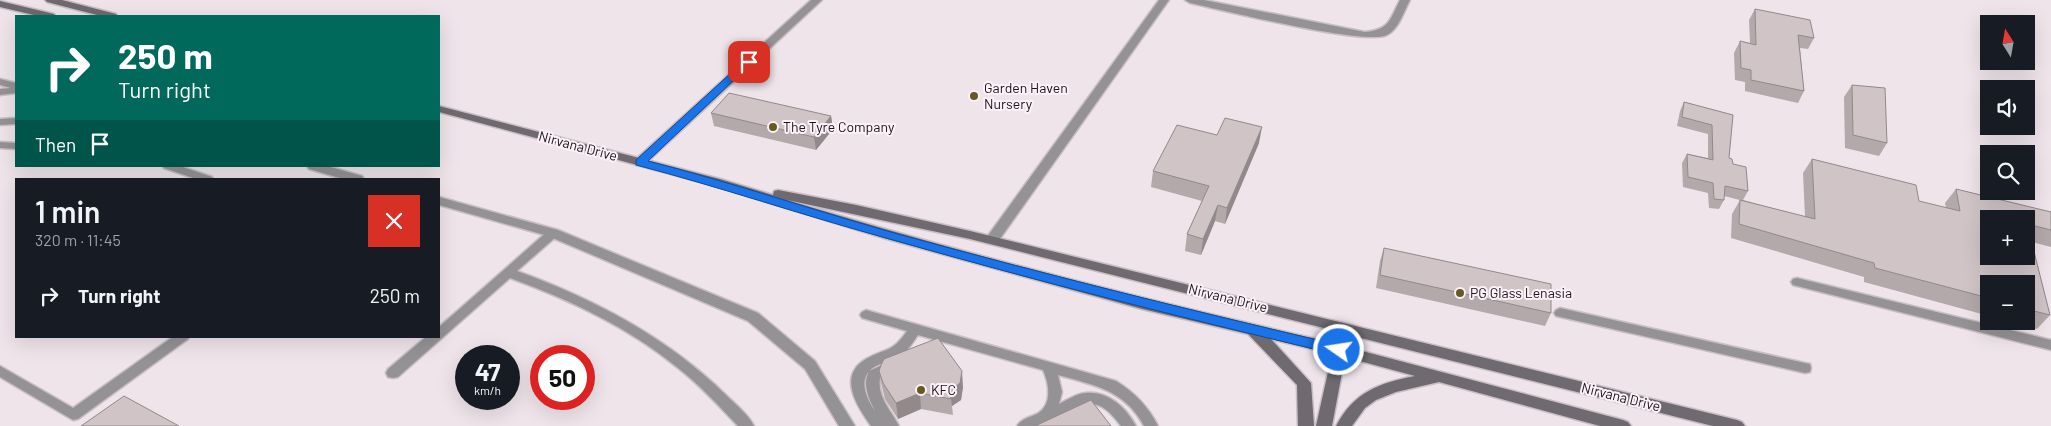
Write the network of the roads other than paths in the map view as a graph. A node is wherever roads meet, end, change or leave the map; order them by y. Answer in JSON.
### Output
{"nodes":[{"id":1,"x":50,"y":0,"type":"edge"},
{"id":2,"x":817,"y":0,"type":"edge"},
{"id":3,"x":1164,"y":0,"type":"edge"},
{"id":4,"x":1190,"y":0,"type":"edge"},
{"id":5,"x":1406,"y":0,"type":"edge"},
{"id":6,"x":0,"y":4,"type":"edge"},
{"id":7,"x":46,"y":15,"type":"edge"},
{"id":8,"x":108,"y":15,"type":"edge"},
{"id":9,"x":0,"y":82,"type":"edge"},
{"id":10,"x":15,"y":86,"type":"edge"},
{"id":11,"x":15,"y":90,"type":"edge"},
{"id":12,"x":0,"y":92,"type":"edge"},
{"id":13,"x":440,"y":109,"type":"edge"},
{"id":14,"x":15,"y":121,"type":"edge"},
{"id":15,"x":0,"y":122,"type":"edge"},
{"id":16,"x":0,"y":145,"type":"edge"},
{"id":17,"x":15,"y":146,"type":"edge"},
{"id":18,"x":640,"y":162,"type":"junction"},
{"id":19,"x":171,"y":167,"type":"edge"},
{"id":20,"x":316,"y":167,"type":"edge"},
{"id":21,"x":205,"y":178,"type":"edge"},
{"id":22,"x":355,"y":178,"type":"edge"},
{"id":23,"x":716,"y":182,"type":"junction"},
{"id":24,"x":440,"y":201,"type":"edge"},
{"id":25,"x":553,"y":234,"type":"junction"},
{"id":26,"x":992,"y":240,"type":"junction"},
{"id":27,"x":509,"y":273,"type":"junction"},
{"id":28,"x":1797,"y":282,"type":"dead end"},
{"id":29,"x":1560,"y":313,"type":"dead end"},
{"id":30,"x":866,"y":315,"type":"dead end"},
{"id":31,"x":1344,"y":327,"type":"junction"},
{"id":32,"x":915,"y":329,"type":"junction"},
{"id":33,"x":1253,"y":330,"type":"junction"},
{"id":34,"x":440,"y":332,"type":"edge"},
{"id":35,"x":181,"y":338,"type":"edge"},
{"id":36,"x":434,"y":338,"type":"edge"},
{"id":37,"x":952,"y":339,"type":"junction"},
{"id":38,"x":934,"y":347,"type":"edge"},
{"id":39,"x":2050,"y":348,"type":"edge"},
{"id":40,"x":1339,"y":350,"type":"junction"},
{"id":41,"x":907,"y":358,"type":"edge"},
{"id":42,"x":1046,"y":366,"type":"junction"},
{"id":43,"x":1805,"y":368,"type":"dead end"},
{"id":44,"x":0,"y":371,"type":"edge"},
{"id":45,"x":393,"y":373,"type":"dead end"},
{"id":46,"x":1440,"y":377,"type":"junction"},
{"id":47,"x":1045,"y":416,"type":"junction"},
{"id":48,"x":748,"y":426,"type":"edge"},
{"id":49,"x":847,"y":426,"type":"edge"},
{"id":50,"x":878,"y":426,"type":"edge"},
{"id":51,"x":892,"y":426,"type":"edge"},
{"id":52,"x":1024,"y":426,"type":"edge"},
{"id":53,"x":1129,"y":426,"type":"edge"},
{"id":54,"x":1151,"y":426,"type":"edge"},
{"id":55,"x":1306,"y":426,"type":"edge"},
{"id":56,"x":1324,"y":426,"type":"edge"},
{"id":57,"x":1344,"y":426,"type":"edge"},
{"id":58,"x":1624,"y":426,"type":"edge"},
{"id":59,"x":1737,"y":426,"type":"edge"}],
"edges":[{"from":1,"to":8,"type":"main road"},
{"from":2,"to":18,"type":"street"},
{"from":3,"to":26,"type":"street"},
{"from":4,"to":5,"type":"street"},
{"from":6,"to":7,"type":"main road"},
{"from":9,"to":10,"type":"lane"},
{"from":11,"to":12,"type":"lane"},
{"from":13,"to":18,"type":"main road","name":"Nirvana Drive"},
{"from":14,"to":15,"type":"street"},
{"from":16,"to":17,"type":"lane"},
{"from":18,"to":23,"type":"main road","name":"Nirvana Drive"},
{"from":19,"to":21,"type":"lane"},
{"from":20,"to":22,"type":"street"},
{"from":23,"to":26,"type":"main road","name":"Nirvana Drive"},
{"from":23,"to":33,"type":"main road","name":"Nirvana Drive"},
{"from":24,"to":25,"type":"street"},
{"from":25,"to":27,"type":"lane"},
{"from":25,"to":49,"type":"street"},
{"from":26,"to":31,"type":"main road","name":"Nirvana Drive"},
{"from":27,"to":34,"type":"lane"},
{"from":27,"to":48,"type":"lane"},
{"from":28,"to":39,"type":"lane"},
{"from":29,"to":43,"type":"lane"},
{"from":30,"to":32,"type":"lane"},
{"from":31,"to":40,"type":"main road"},
{"from":31,"to":59,"type":"main road","name":"Nirvana Drive"},
{"from":32,"to":37,"type":"lane"},
{"from":32,"to":50,"type":"lane"},
{"from":33,"to":40,"type":"main road","name":"Nirvana Drive"},
{"from":33,"to":55,"type":"main road"},
{"from":35,"to":44,"type":"lane"},
{"from":36,"to":45,"type":"lane"},
{"from":37,"to":38,"type":"lane"},
{"from":37,"to":42,"type":"lane"},
{"from":40,"to":46,"type":"main road","name":"Nirvana Drive"},
{"from":40,"to":56,"type":"main road"},
{"from":41,"to":51,"type":"lane"},
{"from":42,"to":47,"type":"lane"},
{"from":42,"to":54,"type":"lane"},
{"from":46,"to":57,"type":"main road"},
{"from":46,"to":58,"type":"main road","name":"Nirvana Drive"},
{"from":47,"to":52,"type":"lane"},
{"from":47,"to":53,"type":"lane"}]}
